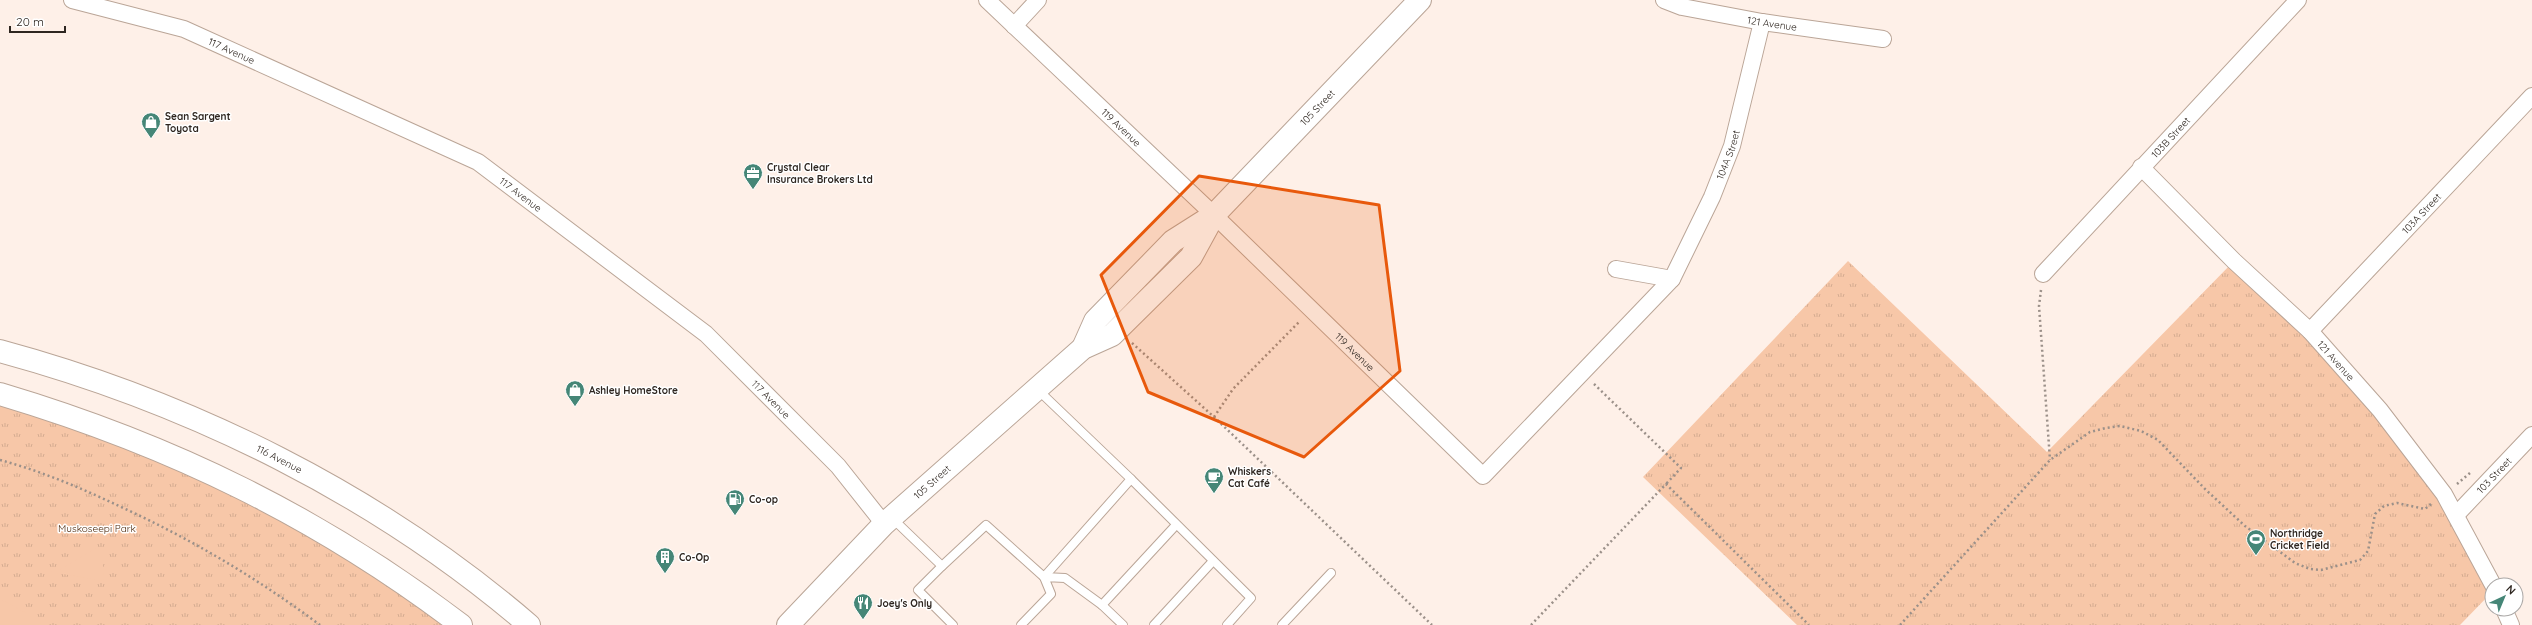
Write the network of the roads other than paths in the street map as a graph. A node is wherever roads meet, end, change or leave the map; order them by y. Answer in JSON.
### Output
{"nodes":[{"id":1,"x":72,"y":0,"type":"edge"},
{"id":2,"x":987,"y":0,"type":"edge"},
{"id":3,"x":1038,"y":0,"type":"edge"},
{"id":4,"x":1420,"y":0,"type":"edge"},
{"id":5,"x":1664,"y":0,"type":"edge"},
{"id":6,"x":2298,"y":0,"type":"edge"},
{"id":7,"x":1762,"y":22,"type":"junction"},
{"id":8,"x":1014,"y":26,"type":"junction"},
{"id":9,"x":1883,"y":38,"type":"dead end"},
{"id":10,"x":2532,"y":96,"type":"edge"},
{"id":11,"x":2141,"y":167,"type":"junction"},
{"id":12,"x":1214,"y":215,"type":"junction"},
{"id":13,"x":1616,"y":269,"type":"dead end"},
{"id":14,"x":2043,"y":274,"type":"road end"},
{"id":15,"x":1672,"y":279,"type":"junction"},
{"id":16,"x":2310,"y":331,"type":"junction"},
{"id":17,"x":0,"y":351,"type":"edge"},
{"id":18,"x":1037,"y":389,"type":"junction"},
{"id":19,"x":0,"y":394,"type":"edge"},
{"id":20,"x":2532,"y":435,"type":"edge"},
{"id":21,"x":1131,"y":480,"type":"junction"},
{"id":22,"x":2456,"y":515,"type":"junction"},
{"id":23,"x":888,"y":521,"type":"junction"},
{"id":24,"x":1176,"y":525,"type":"junction"},
{"id":25,"x":1213,"y":561,"type":"junction"},
{"id":26,"x":942,"y":566,"type":"junction"},
{"id":27,"x":1331,"y":573,"type":"dead end"},
{"id":28,"x":1044,"y":577,"type":"junction"},
{"id":29,"x":2489,"y":577,"type":"edge"},
{"id":30,"x":1102,"y":605,"type":"junction"},
{"id":31,"x":461,"y":625,"type":"edge"},
{"id":32,"x":529,"y":625,"type":"edge"},
{"id":33,"x":788,"y":625,"type":"edge"},
{"id":34,"x":953,"y":625,"type":"edge"},
{"id":35,"x":1021,"y":625,"type":"edge"},
{"id":36,"x":1124,"y":625,"type":"edge"},
{"id":37,"x":1154,"y":625,"type":"edge"},
{"id":38,"x":1227,"y":625,"type":"edge"},
{"id":39,"x":1282,"y":625,"type":"edge"}],
"edges":[{"from":1,"to":23,"type":"street","name":"117 Avenue"},
{"from":2,"to":8,"type":"street","name":"119 Avenue"},
{"from":3,"to":8,"type":"street"},
{"from":4,"to":12,"type":"main road","name":"105 Street"},
{"from":5,"to":7,"type":"street","name":"121 Avenue"},
{"from":6,"to":11,"type":"street","name":"103B Street"},
{"from":7,"to":9,"type":"street","name":"121 Avenue"},
{"from":7,"to":15,"type":"street","name":"104A Street"},
{"from":8,"to":12,"type":"street","name":"119 Avenue"},
{"from":10,"to":16,"type":"street","name":"103A Street"},
{"from":11,"to":14,"type":"street","name":"103B Street"},
{"from":11,"to":16,"type":"street","name":"121 Avenue"},
{"from":12,"to":15,"type":"street","name":"119 Avenue"},
{"from":12,"to":18,"type":"main road","name":"105 Street"},
{"from":13,"to":15,"type":"street"},
{"from":16,"to":22,"type":"street","name":"121 Avenue"},
{"from":17,"to":32,"type":"main road","name":"116 Avenue"},
{"from":18,"to":21,"type":"lane"},
{"from":18,"to":23,"type":"main road","name":"105 Street"},
{"from":19,"to":31,"type":"main road"},
{"from":20,"to":22,"type":"street","name":"103 Street"},
{"from":21,"to":24,"type":"lane"},
{"from":21,"to":28,"type":"lane"},
{"from":22,"to":29,"type":"street","name":"121 Avenue"},
{"from":23,"to":26,"type":"lane"},
{"from":23,"to":33,"type":"main road","name":"105 Street"},
{"from":24,"to":25,"type":"lane"},
{"from":24,"to":30,"type":"lane"},
{"from":25,"to":37,"type":"lane"},
{"from":25,"to":38,"type":"lane"},
{"from":26,"to":28,"type":"lane"},
{"from":26,"to":34,"type":"lane"},
{"from":27,"to":39,"type":"lane"},
{"from":28,"to":30,"type":"lane"},
{"from":28,"to":35,"type":"lane"},
{"from":30,"to":36,"type":"lane"}]}
